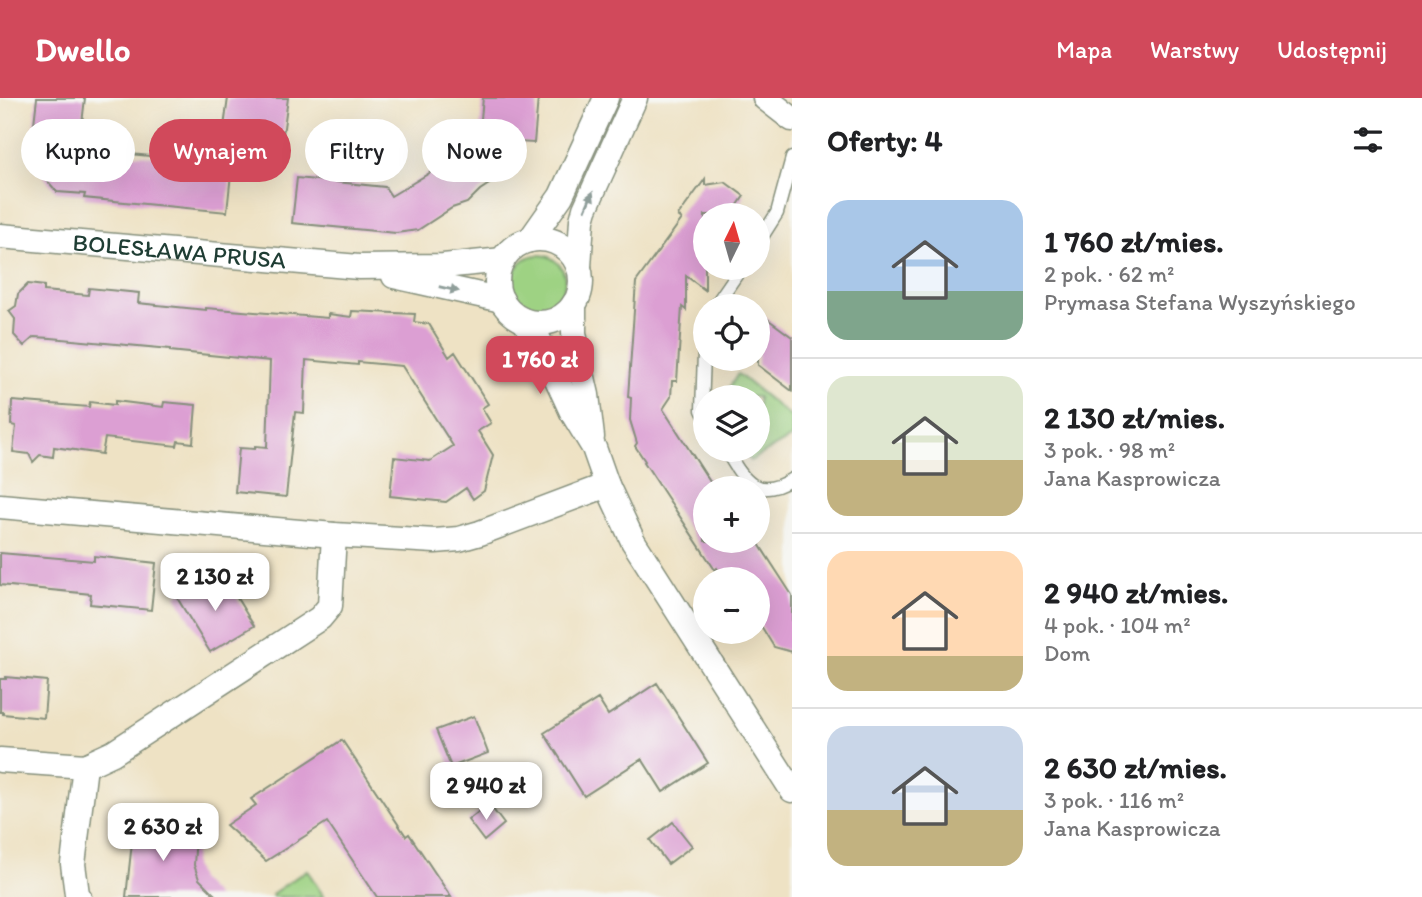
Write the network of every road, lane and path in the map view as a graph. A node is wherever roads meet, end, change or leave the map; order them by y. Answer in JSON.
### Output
{"nodes":[{"id":1,"x":606,"y":98,"type":"edge"},
{"id":2,"x":635,"y":98,"type":"edge"},
{"id":3,"x":765,"y":98,"type":"edge"},
{"id":4,"x":792,"y":119,"type":"edge"},
{"id":5,"x":792,"y":158,"type":"edge"},
{"id":6,"x":770,"y":224,"type":"edge"},
{"id":7,"x":0,"y":236,"type":"edge"},
{"id":8,"x":530,"y":240,"type":"junction"},
{"id":9,"x":503,"y":260,"type":"junction"},
{"id":10,"x":359,"y":267,"type":"junction"},
{"id":11,"x":579,"y":267,"type":"junction"},
{"id":12,"x":502,"y":300,"type":"junction"},
{"id":13,"x":574,"y":304,"type":"junction"},
{"id":14,"x":523,"y":320,"type":"junction"},
{"id":15,"x":594,"y":448,"type":"junction"},
{"id":16,"x":734,"y":462,"type":"edge"},
{"id":17,"x":792,"y":478,"type":"edge"},
{"id":18,"x":607,"y":485,"type":"junction"},
{"id":19,"x":0,"y":506,"type":"edge"},
{"id":20,"x":334,"y":535,"type":"junction"},
{"id":21,"x":0,"y":760,"type":"edge"},
{"id":22,"x":85,"y":766,"type":"junction"},
{"id":23,"x":792,"y":790,"type":"edge"},
{"id":24,"x":79,"y":897,"type":"edge"}],
"edges":[{"from":1,"to":8,"type":"street"},
{"from":11,"to":2,"type":"street","one_way":true},
{"from":3,"to":4,"type":"street"},
{"from":5,"to":6,"type":"lane"},
{"from":7,"to":10,"type":"street","name":"BOLESŁAWA PRUSA"},
{"from":8,"to":9,"type":"street"},
{"from":8,"to":11,"type":"street"},
{"from":9,"to":10,"type":"street","name":"BOLESŁAWA PRUSA"},
{"from":9,"to":12,"type":"street"},
{"from":10,"to":12,"type":"street","name":"BOLESŁAWA PRUSA","one_way":true},
{"from":11,"to":13,"type":"street"},
{"from":12,"to":14,"type":"street"},
{"from":13,"to":14,"type":"street"},
{"from":13,"to":15,"type":"street"},
{"from":14,"to":15,"type":"street"},
{"from":15,"to":18,"type":"street"},
{"from":16,"to":17,"type":"lane"},
{"from":18,"to":20,"type":"street"},
{"from":18,"to":23,"type":"street"},
{"from":19,"to":20,"type":"street"},
{"from":20,"to":22,"type":"street"},
{"from":21,"to":22,"type":"street"},
{"from":22,"to":24,"type":"street"}]}
